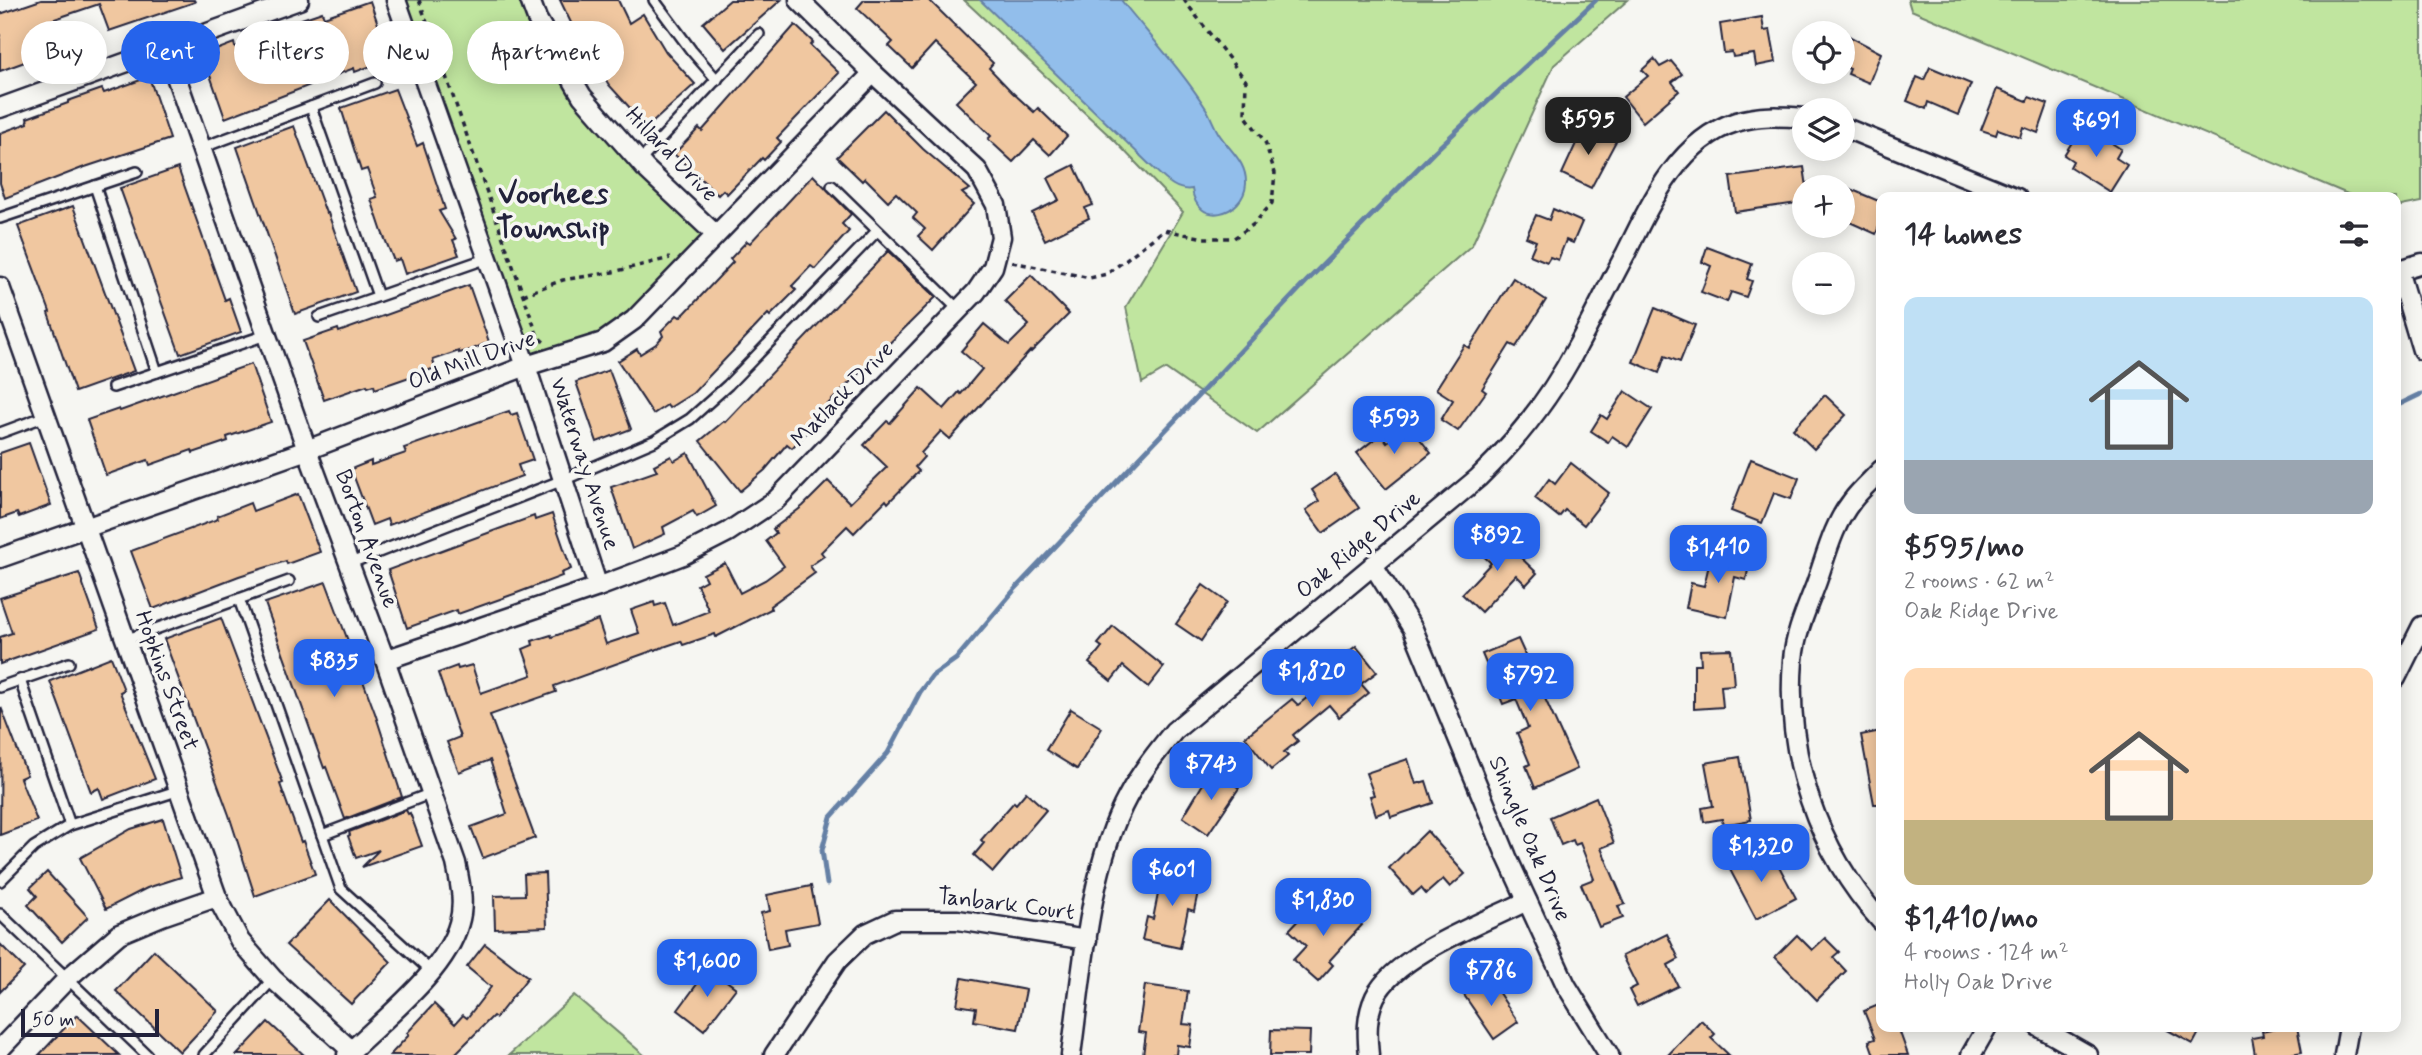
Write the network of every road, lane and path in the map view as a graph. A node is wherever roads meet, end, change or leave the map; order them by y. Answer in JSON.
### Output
{"nodes":[{"id":1,"x":299,"y":0,"type":"edge"},
{"id":2,"x":396,"y":0,"type":"edge"},
{"id":3,"x":419,"y":0,"type":"edge"},
{"id":4,"x":530,"y":0,"type":"edge"},
{"id":5,"x":654,"y":0,"type":"edge"},
{"id":6,"x":799,"y":0,"type":"edge"},
{"id":7,"x":1184,"y":0,"type":"edge"},
{"id":8,"x":220,"y":29,"type":"edge"},
{"id":9,"x":759,"y":34,"type":"dead end"},
{"id":10,"x":121,"y":64,"type":"edge"},
{"id":11,"x":873,"y":73,"type":"junction"},
{"id":12,"x":717,"y":80,"type":"junction"},
{"id":13,"x":179,"y":84,"type":"edge"},
{"id":14,"x":372,"y":84,"type":"edge"},
{"id":15,"x":311,"y":107,"type":"junction"},
{"id":16,"x":0,"y":108,"type":"edge"},
{"id":17,"x":1792,"y":117,"type":"edge"},
{"id":18,"x":1855,"y":132,"type":"edge"},
{"id":19,"x":201,"y":148,"type":"junction"},
{"id":20,"x":639,"y":162,"type":"junction"},
{"id":21,"x":137,"y":172,"type":"dead end"},
{"id":22,"x":95,"y":186,"type":"junction"},
{"id":23,"x":832,"y":186,"type":"dead end"},
{"id":24,"x":2002,"y":192,"type":"edge"},
{"id":25,"x":0,"y":218,"type":"edge"},
{"id":26,"x":877,"y":231,"type":"junction"},
{"id":27,"x":715,"y":234,"type":"junction"},
{"id":28,"x":488,"y":258,"type":"junction"},
{"id":29,"x":2422,"y":263,"type":"edge"},
{"id":30,"x":993,"y":267,"type":"junction"},
{"id":31,"x":664,"y":268,"type":"dead end"},
{"id":32,"x":2401,"y":269,"type":"edge"},
{"id":33,"x":2401,"y":283,"type":"edge"},
{"id":34,"x":0,"y":287,"type":"edge"},
{"id":35,"x":523,"y":295,"type":"junction"},
{"id":36,"x":378,"y":296,"type":"junction"},
{"id":37,"x":959,"y":310,"type":"junction"},
{"id":38,"x":319,"y":317,"type":"dead end"},
{"id":39,"x":266,"y":335,"type":"junction"},
{"id":40,"x":551,"y":343,"type":"dead end"},
{"id":41,"x":2422,"y":350,"type":"edge"},
{"id":42,"x":526,"y":366,"type":"junction"},
{"id":43,"x":157,"y":372,"type":"junction"},
{"id":44,"x":113,"y":387,"type":"dead end"},
{"id":45,"x":46,"y":416,"type":"junction"},
{"id":46,"x":0,"y":433,"type":"edge"},
{"id":47,"x":307,"y":450,"type":"junction"},
{"id":48,"x":1876,"y":475,"type":"edge"},
{"id":49,"x":563,"y":480,"type":"junction"},
{"id":50,"x":85,"y":528,"type":"junction"},
{"id":51,"x":0,"y":558,"type":"edge"},
{"id":52,"x":348,"y":564,"type":"junction"},
{"id":53,"x":1373,"y":565,"type":"junction"},
{"id":54,"x":289,"y":581,"type":"dead end"},
{"id":55,"x":598,"y":587,"type":"junction"},
{"id":56,"x":239,"y":599,"type":"junction"},
{"id":57,"x":2422,"y":626,"type":"edge"},
{"id":58,"x":125,"y":640,"type":"junction"},
{"id":59,"x":385,"y":660,"type":"junction"},
{"id":60,"x":69,"y":663,"type":"dead end"},
{"id":61,"x":2401,"y":668,"type":"edge"},
{"id":62,"x":20,"y":680,"type":"junction"},
{"id":63,"x":0,"y":687,"type":"edge"},
{"id":64,"x":180,"y":790,"type":"junction"},
{"id":65,"x":432,"y":793,"type":"junction"},
{"id":66,"x":70,"y":825,"type":"junction"},
{"id":67,"x":322,"y":835,"type":"junction"},
{"id":68,"x":0,"y":881,"type":"edge"},
{"id":69,"x":217,"y":897,"type":"junction"},
{"id":70,"x":1527,"y":901,"type":"junction"},
{"id":71,"x":0,"y":914,"type":"edge"},
{"id":72,"x":1876,"y":915,"type":"edge"},
{"id":73,"x":1087,"y":940,"type":"junction"},
{"id":74,"x":432,"y":972,"type":"junction"},
{"id":75,"x":68,"y":978,"type":"junction"},
{"id":76,"x":273,"y":979,"type":"junction"},
{"id":77,"x":1984,"y":1032,"type":"edge"},
{"id":78,"x":2048,"y":1032,"type":"edge"},
{"id":79,"x":2348,"y":1032,"type":"edge"},
{"id":80,"x":0,"y":1049,"type":"edge"},
{"id":81,"x":349,"y":1053,"type":"edge"},
{"id":82,"x":147,"y":1055,"type":"edge"},
{"id":83,"x":204,"y":1055,"type":"edge"},
{"id":84,"x":774,"y":1055,"type":"edge"},
{"id":85,"x":1071,"y":1055,"type":"edge"},
{"id":86,"x":1369,"y":1055,"type":"edge"},
{"id":87,"x":1609,"y":1055,"type":"edge"},
{"id":88,"x":1971,"y":1055,"type":"edge"},
{"id":89,"x":2088,"y":1055,"type":"edge"},
{"id":90,"x":2344,"y":1055,"type":"edge"}],
"edges":[{"from":1,"to":8,"type":"street"},
{"from":2,"to":28,"type":"street","name":"Waterway Avenue"},
{"from":3,"to":35,"type":"path"},
{"from":4,"to":20,"type":"street","name":"Hillard Drive"},
{"from":5,"to":12,"type":"lane"},
{"from":6,"to":11,"type":"street","name":"Matlack Drive"},
{"from":7,"to":30,"type":"path"},
{"from":9,"to":12,"type":"lane"},
{"from":10,"to":16,"type":"street"},
{"from":11,"to":27,"type":"street","name":"Old Mill Drive"},
{"from":11,"to":30,"type":"street","name":"Matlack Drive"},
{"from":12,"to":20,"type":"lane"},
{"from":13,"to":19,"type":"street","name":"Borton Avenue"},
{"from":14,"to":15,"type":"lane"},
{"from":15,"to":19,"type":"lane"},
{"from":15,"to":36,"type":"lane"},
{"from":17,"to":53,"type":"street","name":"Oak Ridge Drive"},
{"from":18,"to":24,"type":"street"},
{"from":19,"to":39,"type":"street","name":"Borton Avenue"},
{"from":20,"to":27,"type":"street","name":"Hillard Drive"},
{"from":21,"to":22,"type":"lane"},
{"from":22,"to":25,"type":"lane"},
{"from":22,"to":43,"type":"lane"},
{"from":23,"to":26,"type":"lane"},
{"from":26,"to":37,"type":"lane"},
{"from":26,"to":49,"type":"lane"},
{"from":27,"to":42,"type":"street","name":"Old Mill Drive"},
{"from":28,"to":36,"type":"lane"},
{"from":28,"to":42,"type":"street","name":"Waterway Avenue"},
{"from":29,"to":32,"type":"street"},
{"from":30,"to":37,"type":"street","name":"Matlack Drive"},
{"from":31,"to":35,"type":"path"},
{"from":33,"to":41,"type":"street"},
{"from":34,"to":45,"type":"street","name":"Hopkins Street"},
{"from":35,"to":40,"type":"path"},
{"from":36,"to":38,"type":"lane"},
{"from":37,"to":55,"type":"street","name":"Matlack Drive"},
{"from":39,"to":43,"type":"lane"},
{"from":39,"to":47,"type":"street","name":"Borton Avenue"},
{"from":42,"to":47,"type":"street","name":"Old Mill Drive"},
{"from":42,"to":49,"type":"street","name":"Waterway Avenue"},
{"from":43,"to":44,"type":"lane"},
{"from":45,"to":46,"type":"lane"},
{"from":45,"to":50,"type":"street","name":"Hopkins Street"},
{"from":47,"to":50,"type":"street","name":"Old Mill Drive"},
{"from":47,"to":52,"type":"street","name":"Borton Avenue"},
{"from":48,"to":72,"type":"street"},
{"from":49,"to":52,"type":"lane"},
{"from":49,"to":55,"type":"street","name":"Waterway Avenue"},
{"from":50,"to":51,"type":"street","name":"Old Mill Drive"},
{"from":50,"to":58,"type":"street","name":"Hopkins Street"},
{"from":52,"to":59,"type":"street","name":"Borton Avenue"},
{"from":53,"to":70,"type":"street","name":"Shingle Oak Drive"},
{"from":53,"to":73,"type":"street","name":"Oak Ridge Drive"},
{"from":54,"to":56,"type":"lane"},
{"from":55,"to":59,"type":"street","name":"Matlack Drive"},
{"from":56,"to":58,"type":"lane"},
{"from":56,"to":67,"type":"lane"},
{"from":57,"to":61,"type":"street"},
{"from":58,"to":64,"type":"street","name":"Hopkins Street"},
{"from":59,"to":65,"type":"street","name":"Borton Avenue"},
{"from":60,"to":62,"type":"lane"},
{"from":62,"to":63,"type":"lane"},
{"from":62,"to":66,"type":"lane"},
{"from":64,"to":66,"type":"lane"},
{"from":64,"to":69,"type":"street","name":"Hopkins Street"},
{"from":65,"to":67,"type":"lane"},
{"from":65,"to":74,"type":"street","name":"Borton Avenue"},
{"from":66,"to":68,"type":"lane"},
{"from":67,"to":74,"type":"lane"},
{"from":69,"to":75,"type":"street"},
{"from":69,"to":76,"type":"street","name":"Hopkins Street"},
{"from":70,"to":86,"type":"street"},
{"from":70,"to":87,"type":"street","name":"Shingle Oak Drive"},
{"from":71,"to":75,"type":"lane"},
{"from":73,"to":84,"type":"street","name":"Tanbark Court"},
{"from":73,"to":85,"type":"street","name":"Oak Ridge Drive"},
{"from":74,"to":81,"type":"street","name":"Borton Avenue"},
{"from":75,"to":80,"type":"street"},
{"from":75,"to":82,"type":"lane"},
{"from":76,"to":81,"type":"street","name":"Hopkins Street"},
{"from":76,"to":83,"type":"lane"},
{"from":77,"to":88,"type":"street"},
{"from":78,"to":89,"type":"street"},
{"from":79,"to":90,"type":"street"}]}
